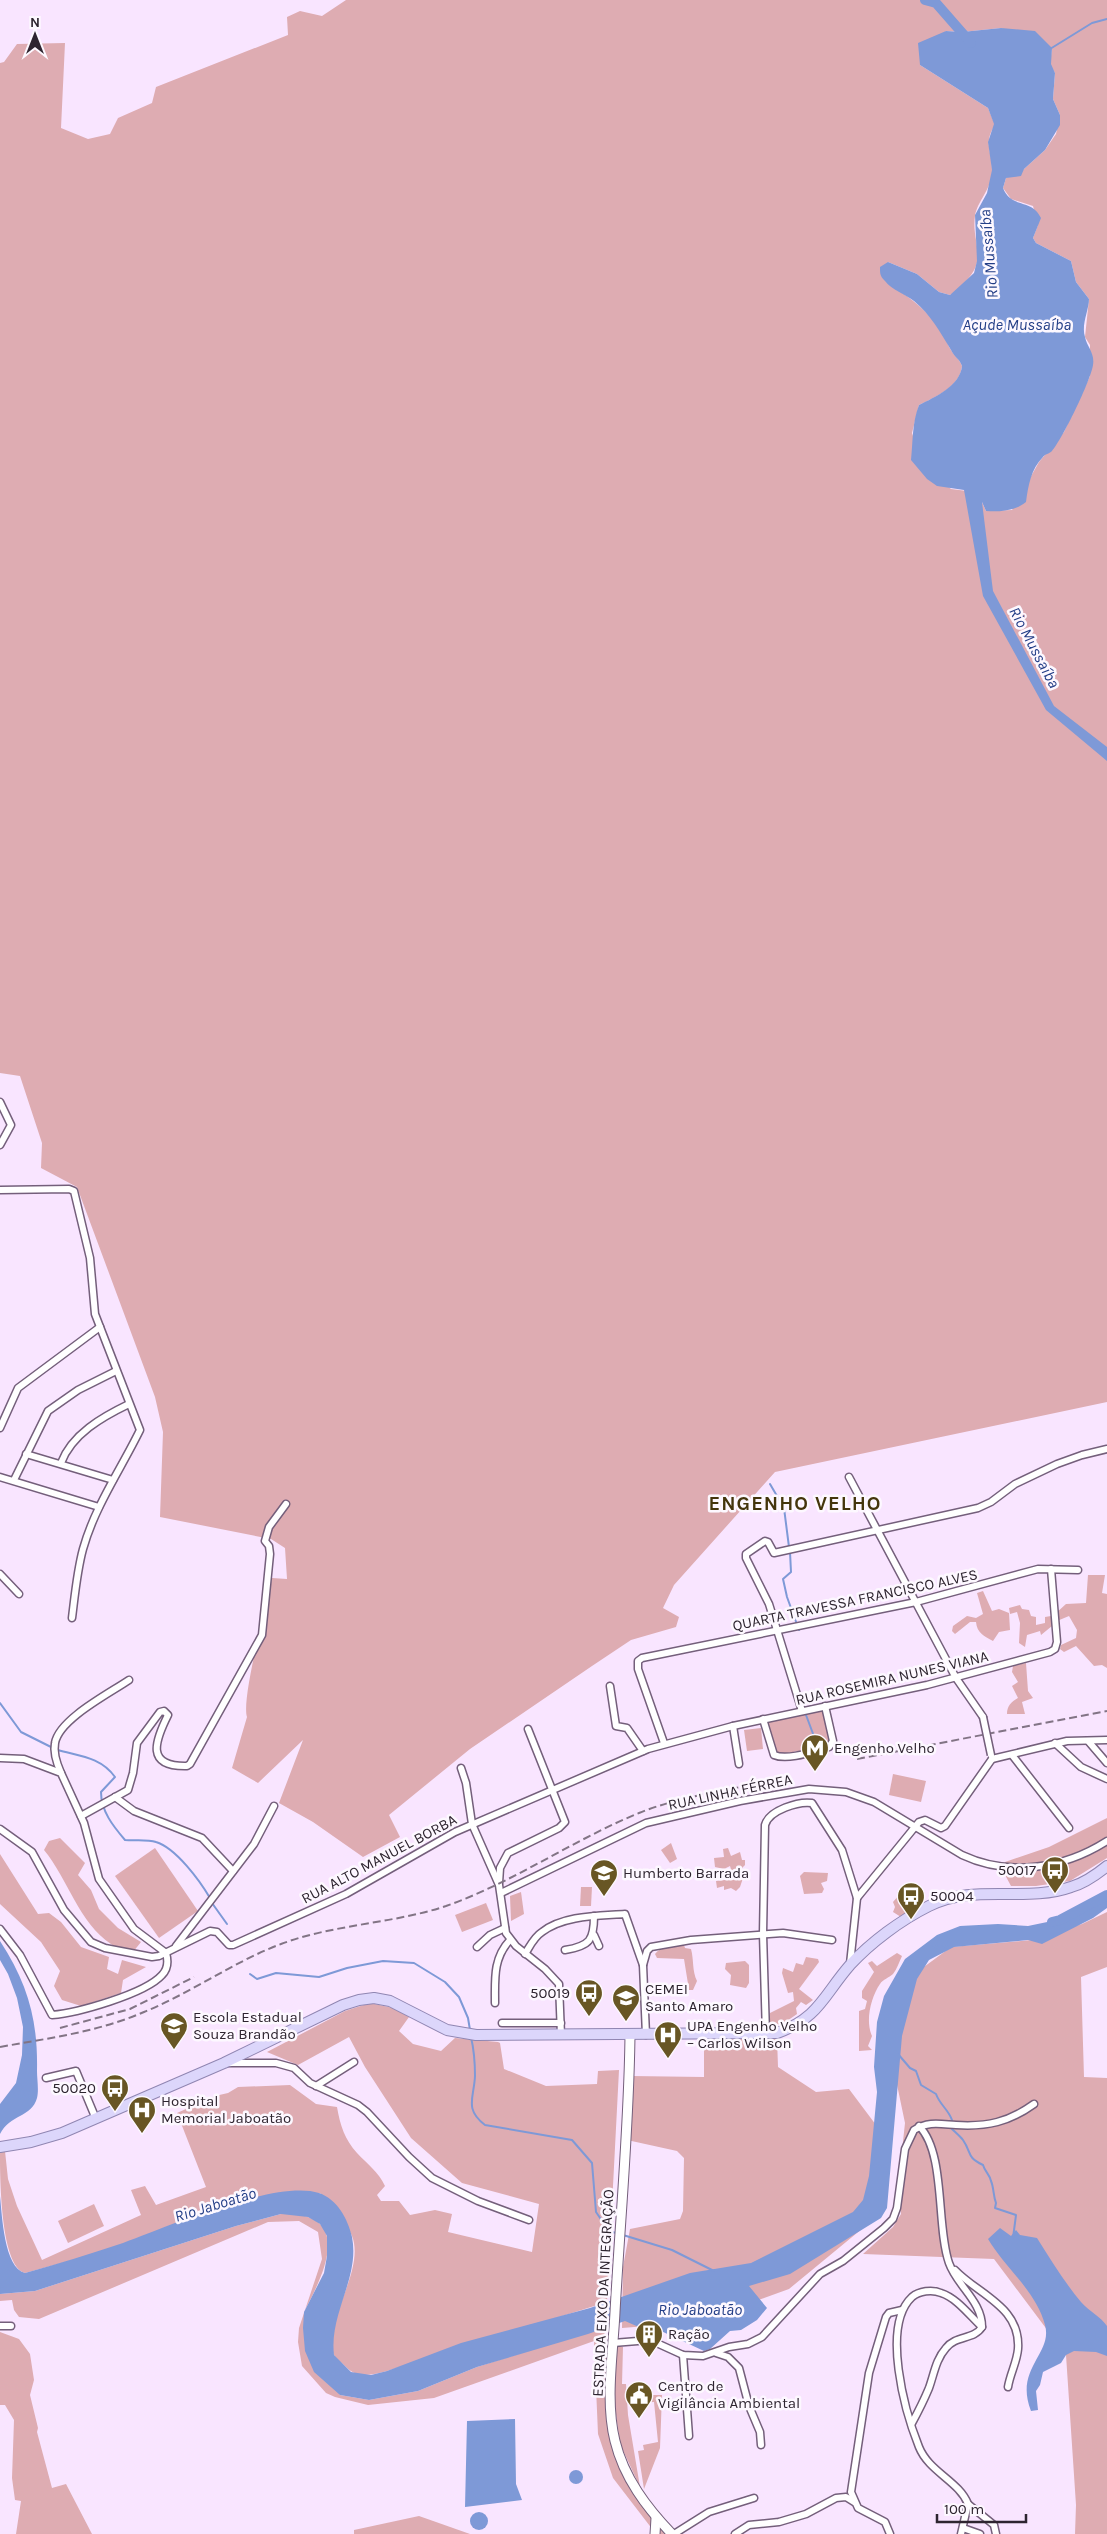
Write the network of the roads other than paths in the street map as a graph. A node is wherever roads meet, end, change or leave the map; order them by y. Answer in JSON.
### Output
{"nodes":[{"id":1,"x":0,"y":1102,"type":"edge"},
{"id":2,"x":0,"y":1145,"type":"edge"},
{"id":3,"x":0,"y":1190,"type":"edge"},
{"id":4,"x":100,"y":1328,"type":"junction"},
{"id":5,"x":116,"y":1371,"type":"junction"},
{"id":6,"x":129,"y":1404,"type":"junction"},
{"id":7,"x":0,"y":1428,"type":"edge"},
{"id":8,"x":1107,"y":1449,"type":"edge"},
{"id":9,"x":26,"y":1454,"type":"junction"},
{"id":10,"x":61,"y":1463,"type":"junction"},
{"id":11,"x":0,"y":1477,"type":"edge"},
{"id":12,"x":849,"y":1477,"type":"dead end"},
{"id":13,"x":14,"y":1480,"type":"junction"},
{"id":14,"x":113,"y":1480,"type":"junction"},
{"id":15,"x":286,"y":1504,"type":"dead end"},
{"id":16,"x":99,"y":1508,"type":"junction"},
{"id":17,"x":877,"y":1532,"type":"junction"},
{"id":18,"x":1051,"y":1569,"type":"junction"},
{"id":19,"x":1078,"y":1570,"type":"dead end"},
{"id":20,"x":0,"y":1574,"type":"edge"},
{"id":21,"x":19,"y":1594,"type":"dead end"},
{"id":22,"x":916,"y":1602,"type":"junction"},
{"id":23,"x":72,"y":1618,"type":"dead end"},
{"id":24,"x":778,"y":1629,"type":"junction"},
{"id":25,"x":956,"y":1678,"type":"junction"},
{"id":26,"x":129,"y":1680,"type":"dead end"},
{"id":27,"x":610,"y":1686,"type":"dead end"},
{"id":28,"x":825,"y":1706,"type":"junction"},
{"id":29,"x":802,"y":1711,"type":"junction"},
{"id":30,"x":763,"y":1719,"type":"junction"},
{"id":31,"x":733,"y":1726,"type":"junction"},
{"id":32,"x":528,"y":1729,"type":"dead end"},
{"id":33,"x":1107,"y":1741,"type":"edge"},
{"id":34,"x":1088,"y":1742,"type":"junction"},
{"id":35,"x":664,"y":1743,"type":"junction"},
{"id":36,"x":1055,"y":1744,"type":"junction"},
{"id":37,"x":643,"y":1751,"type":"junction"},
{"id":38,"x":1012,"y":1754,"type":"junction"},
{"id":39,"x":992,"y":1757,"type":"junction"},
{"id":40,"x":0,"y":1758,"type":"edge"},
{"id":41,"x":1107,"y":1763,"type":"edge"},
{"id":42,"x":739,"y":1764,"type":"dead end"},
{"id":43,"x":460,"y":1768,"type":"dead end"},
{"id":44,"x":61,"y":1773,"type":"junction"},
{"id":45,"x":1107,"y":1779,"type":"edge"},
{"id":46,"x":550,"y":1789,"type":"junction"},
{"id":47,"x":799,"y":1791,"type":"junction"},
{"id":48,"x":115,"y":1797,"type":"junction"},
{"id":49,"x":802,"y":1803,"type":"junction"},
{"id":50,"x":274,"y":1806,"type":"dead end"},
{"id":51,"x":81,"y":1816,"type":"junction"},
{"id":52,"x":486,"y":1818,"type":"joint"},
{"id":53,"x":472,"y":1824,"type":"junction"},
{"id":54,"x":914,"y":1826,"type":"junction"},
{"id":55,"x":0,"y":1828,"type":"edge"},
{"id":56,"x":1069,"y":1828,"type":"dead end"},
{"id":57,"x":1107,"y":1841,"type":"edge"},
{"id":58,"x":1107,"y":1866,"type":"edge"},
{"id":59,"x":233,"y":1871,"type":"junction"},
{"id":60,"x":499,"y":1885,"type":"junction"},
{"id":61,"x":501,"y":1894,"type":"junction"},
{"id":62,"x":857,"y":1898,"type":"junction"},
{"id":63,"x":594,"y":1916,"type":"junction"},
{"id":64,"x":505,"y":1928,"type":"junction"},
{"id":65,"x":0,"y":1929,"type":"edge"},
{"id":66,"x":763,"y":1934,"type":"junction"},
{"id":67,"x":594,"y":1935,"type":"junction"},
{"id":68,"x":510,"y":1940,"type":"junction"},
{"id":69,"x":832,"y":1940,"type":"dead end"},
{"id":70,"x":477,"y":1946,"type":"dead end"},
{"id":71,"x":599,"y":1946,"type":"dead end"},
{"id":72,"x":174,"y":1949,"type":"junction"},
{"id":73,"x":565,"y":1950,"type":"dead end"},
{"id":74,"x":166,"y":1953,"type":"junction"},
{"id":75,"x":525,"y":1954,"type":"junction"},
{"id":76,"x":643,"y":1965,"type":"junction"},
{"id":77,"x":850,"y":1966,"type":"junction"},
{"id":78,"x":495,"y":2003,"type":"dead end"},
{"id":79,"x":502,"y":2023,"type":"dead end"},
{"id":80,"x":561,"y":2023,"type":"junction"},
{"id":81,"x":766,"y":2034,"type":"junction"},
{"id":82,"x":560,"y":2035,"type":"junction"},
{"id":83,"x":630,"y":2035,"type":"junction"},
{"id":84,"x":646,"y":2035,"type":"junction"},
{"id":85,"x":354,"y":2062,"type":"dead end"},
{"id":86,"x":224,"y":2063,"type":"junction"},
{"id":87,"x":46,"y":2078,"type":"dead end"},
{"id":88,"x":316,"y":2086,"type":"junction"},
{"id":89,"x":1034,"y":2104,"type":"dead end"},
{"id":90,"x":96,"y":2119,"type":"junction"},
{"id":91,"x":920,"y":2126,"type":"junction"},
{"id":92,"x":1,"y":2147,"type":"edge"},
{"id":93,"x":529,"y":2220,"type":"dead end"},
{"id":94,"x":949,"y":2263,"type":"junction"},
{"id":95,"x":902,"y":2310,"type":"junction"},
{"id":96,"x":0,"y":2326,"type":"edge"},
{"id":97,"x":11,"y":2326,"type":"dead end"},
{"id":98,"x":982,"y":2327,"type":"junction"},
{"id":99,"x":614,"y":2340,"type":"junction"},
{"id":100,"x":715,"y":2352,"type":"junction"},
{"id":101,"x":682,"y":2355,"type":"junction"},
{"id":102,"x":1008,"y":2387,"type":"dead end"},
{"id":103,"x":912,"y":2424,"type":"junction"},
{"id":104,"x":689,"y":2436,"type":"dead end"},
{"id":105,"x":761,"y":2444,"type":"dead end"},
{"id":106,"x":754,"y":2498,"type":"dead end"},
{"id":107,"x":854,"y":2502,"type":"junction"},
{"id":108,"x":968,"y":2504,"type":"junction"},
{"id":109,"x":656,"y":2518,"type":"junction"},
{"id":110,"x":962,"y":2531,"type":"edge"},
{"id":111,"x":971,"y":2533,"type":"edge"},
{"id":112,"x":655,"y":2534,"type":"edge"},
{"id":113,"x":673,"y":2534,"type":"edge"},
{"id":114,"x":735,"y":2534,"type":"edge"},
{"id":115,"x":890,"y":2534,"type":"edge"},
{"id":116,"x":980,"y":2534,"type":"edge"},
{"id":117,"x":996,"y":2534,"type":"edge"}],
"edges":[{"from":1,"to":2,"type":"street"},
{"from":3,"to":4,"type":"street"},
{"from":4,"to":5,"type":"street"},
{"from":4,"to":7,"type":"street"},
{"from":5,"to":6,"type":"street"},
{"from":5,"to":9,"type":"street"},
{"from":6,"to":10,"type":"street"},
{"from":6,"to":14,"type":"street"},
{"from":8,"to":17,"type":"street"},
{"from":9,"to":10,"type":"street"},
{"from":9,"to":13,"type":"street"},
{"from":10,"to":14,"type":"street"},
{"from":11,"to":13,"type":"street"},
{"from":12,"to":17,"type":"street"},
{"from":13,"to":16,"type":"street"},
{"from":14,"to":16,"type":"street"},
{"from":15,"to":48,"type":"street"},
{"from":16,"to":23,"type":"street"},
{"from":17,"to":22,"type":"street"},
{"from":17,"to":24,"type":"street"},
{"from":18,"to":19,"type":"street","name":"QUARTA TRAVESSA FRANCISCO ALVES"},
{"from":18,"to":22,"type":"street","name":"QUARTA TRAVESSA FRANCISCO ALVES"},
{"from":18,"to":25,"type":"street","name":"RUA ROSEMIRA NUNES VIANA"},
{"from":20,"to":21,"type":"street"},
{"from":22,"to":24,"type":"street","name":"QUARTA TRAVESSA FRANCISCO ALVES"},
{"from":22,"to":25,"type":"street"},
{"from":24,"to":29,"type":"street"},
{"from":24,"to":35,"type":"street","name":"QUARTA TRAVESSA FRANCISCO ALVES"},
{"from":25,"to":28,"type":"street","name":"RUA ROSEMIRA NUNES VIANA"},
{"from":25,"to":39,"type":"street","bridge":true},
{"from":26,"to":44,"type":"street"},
{"from":27,"to":37,"type":"street"},
{"from":28,"to":29,"type":"street","name":"RUA ROSEMIRA NUNES VIANA"},
{"from":28,"to":30,"type":"street"},
{"from":29,"to":30,"type":"street","name":"RUA ROSEMIRA NUNES VIANA"},
{"from":30,"to":31,"type":"street","name":"RUA ROSEMIRA NUNES VIANA"},
{"from":31,"to":35,"type":"street","name":"RUA ROSEMIRA NUNES VIANA"},
{"from":31,"to":42,"type":"street"},
{"from":32,"to":46,"type":"street"},
{"from":33,"to":34,"type":"street"},
{"from":34,"to":36,"type":"street"},
{"from":34,"to":41,"type":"street"},
{"from":35,"to":37,"type":"street","name":"RUA ROSEMIRA NUNES VIANA"},
{"from":36,"to":38,"type":"street"},
{"from":36,"to":45,"type":"street"},
{"from":37,"to":46,"type":"street","name":"RUA ROSEMIRA NUNES VIANA"},
{"from":38,"to":39,"type":"street"},
{"from":38,"to":56,"type":"street"},
{"from":39,"to":54,"type":"street"},
{"from":40,"to":44,"type":"street"},
{"from":43,"to":53,"type":"street"},
{"from":44,"to":51,"type":"street"},
{"from":46,"to":52,"type":"street","name":"RUA ROSEMIRA NUNES VIANA"},
{"from":46,"to":60,"type":"street"},
{"from":47,"to":49,"type":"street"},
{"from":47,"to":54,"type":"street","name":"RUA LINHA FÉRREA"},
{"from":47,"to":61,"type":"street","name":"RUA LINHA FÉRREA"},
{"from":48,"to":51,"type":"street"},
{"from":48,"to":59,"type":"street"},
{"from":49,"to":62,"type":"street"},
{"from":49,"to":66,"type":"street"},
{"from":50,"to":59,"type":"street"},
{"from":51,"to":74,"type":"street"},
{"from":52,"to":53,"type":"street","name":"RUA ALTO MANUEL BORBA"},
{"from":53,"to":60,"type":"street"},
{"from":53,"to":72,"type":"street","name":"RUA ALTO MANUEL BORBA"},
{"from":54,"to":57,"type":"street","name":"RUA LINHA FÉRREA"},
{"from":54,"to":62,"type":"street"},
{"from":55,"to":74,"type":"street"},
{"from":58,"to":77,"type":"main road"},
{"from":59,"to":72,"type":"street"},
{"from":60,"to":61,"type":"street"},
{"from":61,"to":64,"type":"street"},
{"from":62,"to":77,"type":"street"},
{"from":63,"to":67,"type":"street"},
{"from":63,"to":75,"type":"street"},
{"from":63,"to":76,"type":"street"},
{"from":64,"to":68,"type":"street"},
{"from":64,"to":70,"type":"street"},
{"from":65,"to":74,"type":"street"},
{"from":66,"to":69,"type":"street"},
{"from":66,"to":76,"type":"street"},
{"from":66,"to":81,"type":"street"},
{"from":67,"to":71,"type":"street"},
{"from":67,"to":73,"type":"street"},
{"from":68,"to":75,"type":"street"},
{"from":68,"to":78,"type":"street"},
{"from":72,"to":74,"type":"street"},
{"from":75,"to":80,"type":"street"},
{"from":76,"to":84,"type":"street"},
{"from":77,"to":81,"type":"main road"},
{"from":79,"to":80,"type":"street"},
{"from":80,"to":82,"type":"street"},
{"from":81,"to":84,"type":"main road"},
{"from":82,"to":83,"type":"main road"},
{"from":82,"to":86,"type":"main road"},
{"from":83,"to":84,"type":"main road"},
{"from":83,"to":99,"type":"main road","name":"ESTRADA EIXO DA INTEGRAÇÃO"},
{"from":85,"to":88,"type":"street"},
{"from":86,"to":88,"type":"street"},
{"from":86,"to":90,"type":"main road"},
{"from":87,"to":90,"type":"street"},
{"from":88,"to":93,"type":"street"},
{"from":89,"to":91,"type":"street"},
{"from":90,"to":92,"type":"main road"},
{"from":91,"to":94,"type":"street"},
{"from":91,"to":100,"type":"street"},
{"from":94,"to":98,"type":"street"},
{"from":94,"to":102,"type":"street"},
{"from":95,"to":98,"type":"street"},
{"from":95,"to":103,"type":"street"},
{"from":95,"to":107,"type":"street"},
{"from":96,"to":97,"type":"street"},
{"from":98,"to":103,"type":"street"},
{"from":99,"to":101,"type":"street"},
{"from":99,"to":109,"type":"main road","name":"ESTRADA EIXO DA INTEGRAÇÃO"},
{"from":100,"to":101,"type":"street"},
{"from":100,"to":105,"type":"street"},
{"from":101,"to":104,"type":"street"},
{"from":103,"to":108,"type":"street"},
{"from":106,"to":113,"type":"street"},
{"from":107,"to":114,"type":"street"},
{"from":107,"to":115,"type":"street"},
{"from":108,"to":110,"type":"street"},
{"from":108,"to":117,"type":"street"},
{"from":109,"to":112,"type":"main road"},
{"from":109,"to":113,"type":"main road","name":"ESTRADA EIXO DA INTEGRAÇÃO"},
{"from":110,"to":111,"type":"street"},
{"from":111,"to":116,"type":"street"}]}
